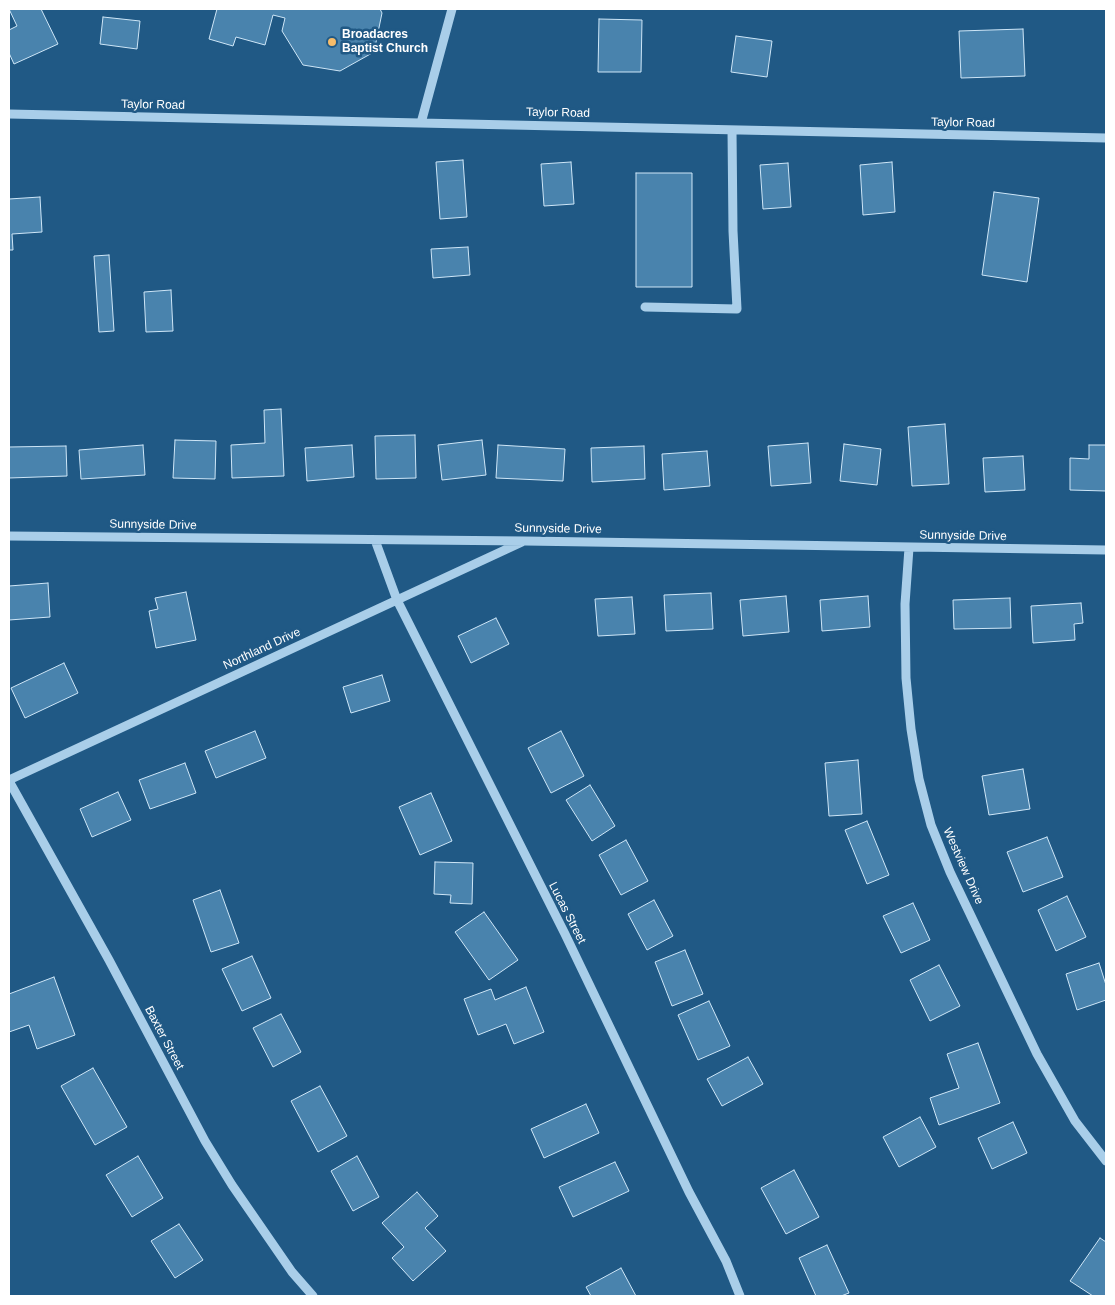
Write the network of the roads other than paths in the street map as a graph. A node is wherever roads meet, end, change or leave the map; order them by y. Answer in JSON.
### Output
{"nodes":[{"id":1,"x":452,"y":9,"type":"edge"},
{"id":2,"x":9,"y":114,"type":"edge"},
{"id":3,"x":420,"y":122,"type":"junction"},
{"id":4,"x":732,"y":130,"type":"junction"},
{"id":5,"x":1106,"y":138,"type":"edge"},
{"id":6,"x":645,"y":307,"type":"dead end"},
{"id":7,"x":9,"y":536,"type":"edge"},
{"id":8,"x":375,"y":540,"type":"junction"},
{"id":9,"x":525,"y":541,"type":"junction"},
{"id":10,"x":909,"y":548,"type":"junction"},
{"id":11,"x":1106,"y":550,"type":"edge"},
{"id":12,"x":398,"y":600,"type":"junction"},
{"id":13,"x":9,"y":781,"type":"edge"},
{"id":14,"x":1106,"y":1161,"type":"edge"},
{"id":15,"x":313,"y":1296,"type":"edge"},
{"id":16,"x":740,"y":1296,"type":"edge"}],
"edges":[{"from":1,"to":3,"type":"street"},
{"from":2,"to":3,"type":"street","name":"Taylor Road"},
{"from":3,"to":4,"type":"street","name":"Taylor Road"},
{"from":4,"to":5,"type":"street","name":"Taylor Road"},
{"from":4,"to":6,"type":"street"},
{"from":7,"to":8,"type":"street","name":"Sunnyside Drive"},
{"from":8,"to":9,"type":"street","name":"Sunnyside Drive"},
{"from":8,"to":12,"type":"street","name":"Lucas Street"},
{"from":9,"to":10,"type":"street","name":"Sunnyside Drive"},
{"from":9,"to":12,"type":"street","name":"Northland Drive"},
{"from":10,"to":11,"type":"street","name":"Sunnyside Drive"},
{"from":10,"to":14,"type":"street","name":"Westview Drive"},
{"from":12,"to":13,"type":"street","name":"Northland Drive"},
{"from":12,"to":16,"type":"street","name":"Lucas Street"},
{"from":13,"to":15,"type":"street","name":"Baxter Street"}]}
